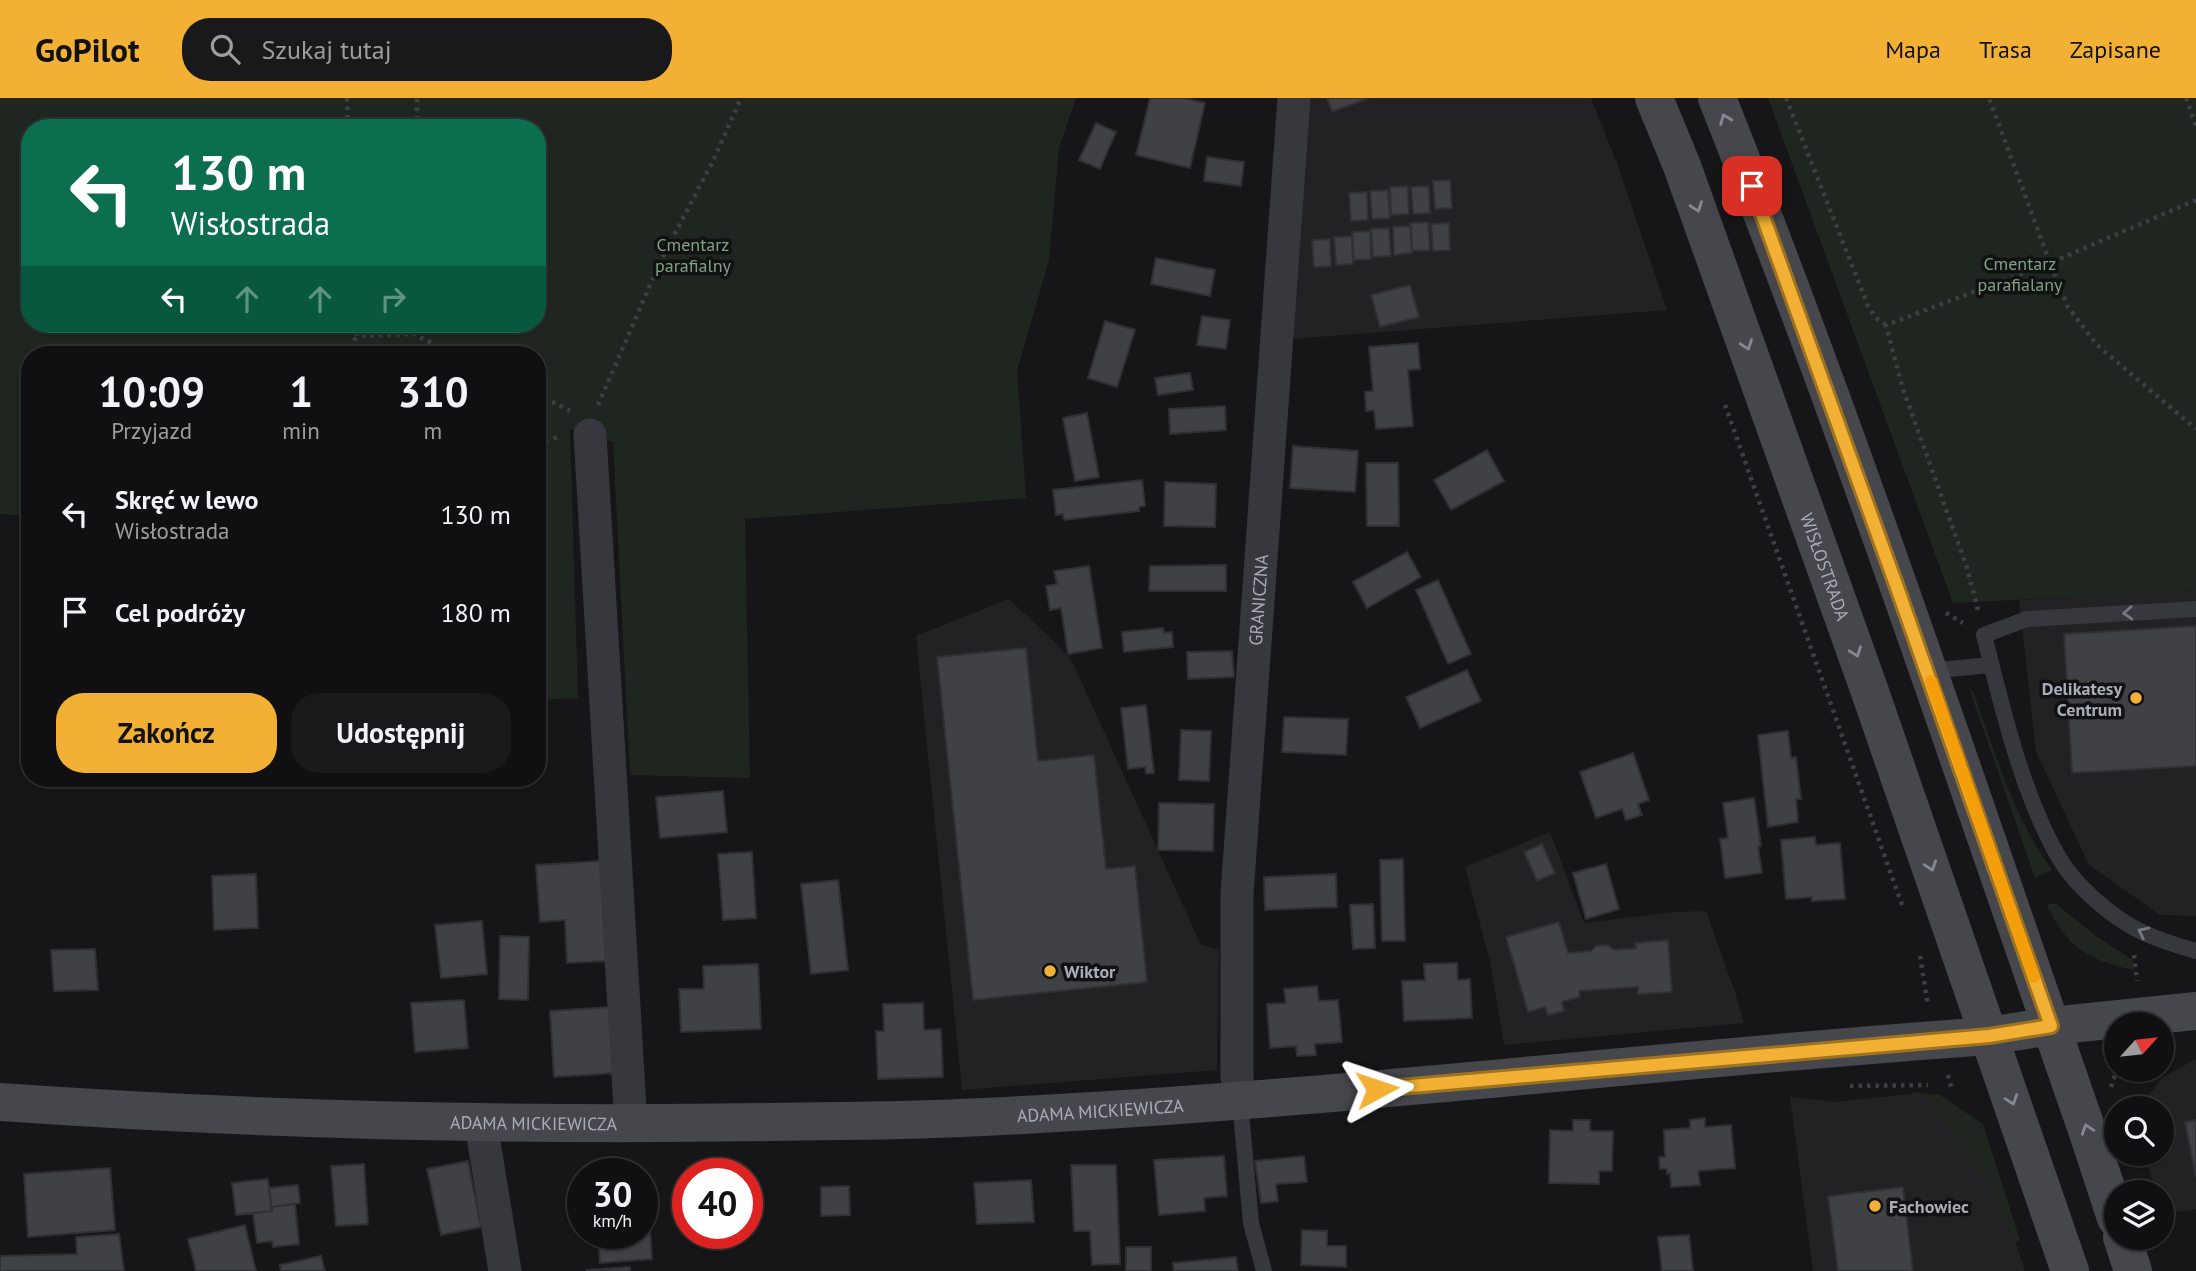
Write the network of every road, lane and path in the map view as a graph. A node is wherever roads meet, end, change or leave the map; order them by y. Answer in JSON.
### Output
{"nodes":[{"id":1,"x":346,"y":98,"type":"edge"},
{"id":2,"x":417,"y":98,"type":"edge"},
{"id":3,"x":741,"y":98,"type":"edge"},
{"id":4,"x":1294,"y":98,"type":"edge"},
{"id":5,"x":1654,"y":98,"type":"edge"},
{"id":6,"x":1717,"y":98,"type":"edge"},
{"id":7,"x":1786,"y":98,"type":"edge"},
{"id":8,"x":1989,"y":98,"type":"edge"},
{"id":9,"x":2186,"y":98,"type":"edge"},
{"id":10,"x":347,"y":119,"type":"edge"},
{"id":11,"x":417,"y":119,"type":"edge"},
{"id":12,"x":2196,"y":126,"type":"edge"},
{"id":13,"x":2196,"y":200,"type":"edge"},
{"id":14,"x":2050,"y":263,"type":"junction"},
{"id":15,"x":1886,"y":325,"type":"junction"},
{"id":16,"x":357,"y":333,"type":"edge"},
{"id":17,"x":414,"y":334,"type":"joint"},
{"id":18,"x":357,"y":336,"type":"junction"},
{"id":19,"x":351,"y":346,"type":"edge"},
{"id":20,"x":437,"y":346,"type":"edge"},
{"id":21,"x":1721,"y":393,"type":"dead end"},
{"id":22,"x":593,"y":421,"type":"joint"},
{"id":23,"x":2196,"y":429,"type":"edge"},
{"id":24,"x":2196,"y":609,"type":"edge"},
{"id":25,"x":1984,"y":635,"type":"junction"},
{"id":26,"x":1992,"y":666,"type":"junction"},
{"id":27,"x":1927,"y":671,"type":"junction"},
{"id":28,"x":1905,"y":913,"type":"dead end"},
{"id":29,"x":1918,"y":949,"type":"dead end"},
{"id":30,"x":2196,"y":951,"type":"edge"},
{"id":31,"x":1925,"y":996,"type":"dead end"},
{"id":32,"x":2196,"y":1011,"type":"edge"},
{"id":33,"x":2051,"y":1026,"type":"junction"},
{"id":34,"x":1989,"y":1036,"type":"junction"},
{"id":35,"x":1240,"y":1101,"type":"junction"},
{"id":36,"x":0,"y":1102,"type":"edge"},
{"id":37,"x":481,"y":1124,"type":"junction"},
{"id":38,"x":631,"y":1125,"type":"junction"},
{"id":39,"x":2104,"y":1182,"type":"edge"},
{"id":40,"x":2126,"y":1250,"type":"edge"},
{"id":41,"x":505,"y":1271,"type":"edge"},
{"id":42,"x":1264,"y":1271,"type":"edge"},
{"id":43,"x":2070,"y":1271,"type":"edge"},
{"id":44,"x":2133,"y":1271,"type":"edge"}],
"edges":[{"from":1,"to":10,"type":"path"},
{"from":2,"to":11,"type":"path"},
{"from":3,"to":22,"type":"path"},
{"from":4,"to":35,"type":"street","name":"GRANICZNA"},
{"from":5,"to":34,"type":"main road","name":"WISŁOSTRADA","one_way":true},
{"from":27,"to":6,"type":"main road","one_way":true},
{"from":7,"to":15,"type":"path"},
{"from":8,"to":14,"type":"path"},
{"from":9,"to":12,"type":"path"},
{"from":13,"to":14,"type":"path"},
{"from":14,"to":15,"type":"path"},
{"from":14,"to":23,"type":"path"},
{"from":15,"to":25,"type":"path"},
{"from":16,"to":18,"type":"path"},
{"from":17,"to":18,"type":"path"},
{"from":17,"to":20,"type":"path"},
{"from":18,"to":19,"type":"path"},
{"from":21,"to":28,"type":"path"},
{"from":22,"to":38,"type":"street"},
{"from":24,"to":25,"type":"lane","one_way":true},
{"from":25,"to":26,"type":"lane"},
{"from":26,"to":27,"type":"lane"},
{"from":30,"to":26,"type":"lane","one_way":true},
{"from":27,"to":33,"type":"main road"},
{"from":29,"to":31,"type":"path"},
{"from":32,"to":33,"type":"main road","name":"ADAMA MICKIEWICZA"},
{"from":33,"to":34,"type":"main road","name":"ADAMA MICKIEWICZA"},
{"from":39,"to":33,"type":"main road","one_way":true},
{"from":34,"to":35,"type":"main road","name":"ADAMA MICKIEWICZA"},
{"from":34,"to":43,"type":"main road","name":"WISŁOSTRADA","one_way":true},
{"from":35,"to":38,"type":"main road","name":"ADAMA MICKIEWICZA"},
{"from":35,"to":42,"type":"lane"},
{"from":36,"to":37,"type":"main road","name":"ADAMA MICKIEWICZA"},
{"from":37,"to":38,"type":"main road","name":"ADAMA MICKIEWICZA"},
{"from":37,"to":41,"type":"street"},
{"from":40,"to":44,"type":"main road"}]}
